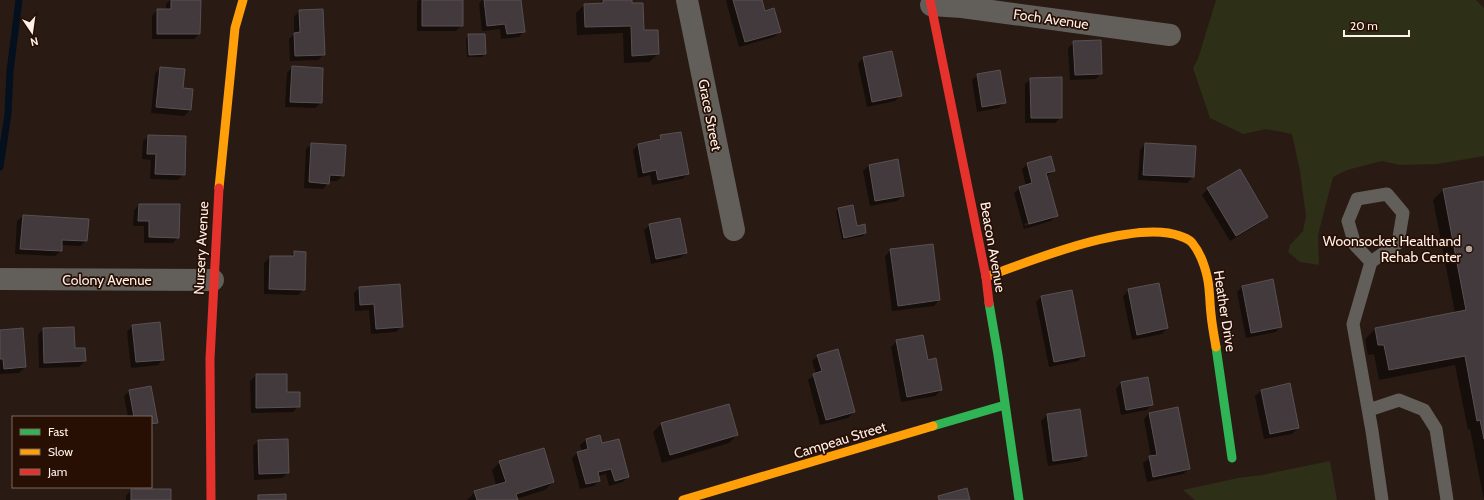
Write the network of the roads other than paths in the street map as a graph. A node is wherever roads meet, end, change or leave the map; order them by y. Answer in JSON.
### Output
{"nodes":[{"id":1,"x":243,"y":0,"type":"edge"},
{"id":2,"x":688,"y":0,"type":"edge"},
{"id":3,"x":931,"y":3,"type":"edge"},
{"id":4,"x":1170,"y":35,"type":"dead end"},
{"id":5,"x":734,"y":230,"type":"dead end"},
{"id":6,"x":1371,"y":262,"type":"junction"},
{"id":7,"x":986,"y":277,"type":"junction"},
{"id":8,"x":0,"y":279,"type":"edge"},
{"id":9,"x":213,"y":280,"type":"junction"},
{"id":10,"x":1005,"y":405,"type":"junction"},
{"id":11,"x":1369,"y":410,"type":"junction"},
{"id":12,"x":1232,"y":458,"type":"dead end"},
{"id":13,"x":211,"y":500,"type":"edge"},
{"id":14,"x":683,"y":500,"type":"edge"},
{"id":15,"x":1019,"y":500,"type":"edge"},
{"id":16,"x":1382,"y":500,"type":"edge"},
{"id":17,"x":1447,"y":500,"type":"edge"}],
"edges":[{"from":1,"to":9,"type":"street","name":"Nursery Avenue"},
{"from":2,"to":5,"type":"street","name":"Grace Street"},
{"from":3,"to":4,"type":"street","name":"Foch Avenue"},
{"from":3,"to":7,"type":"street","name":"Beacon Avenue"},
{"from":6,"to":6,"type":"lane"},
{"from":6,"to":11,"type":"lane"},
{"from":7,"to":10,"type":"street","name":"Beacon Avenue"},
{"from":7,"to":12,"type":"street","name":"Heather Drive"},
{"from":8,"to":9,"type":"street","name":"Colony Avenue"},
{"from":9,"to":13,"type":"street","name":"Nursery Avenue"},
{"from":10,"to":14,"type":"street","name":"Campeau Street"},
{"from":10,"to":15,"type":"street","name":"Beacon Avenue"},
{"from":11,"to":16,"type":"lane"},
{"from":11,"to":17,"type":"lane"}]}
